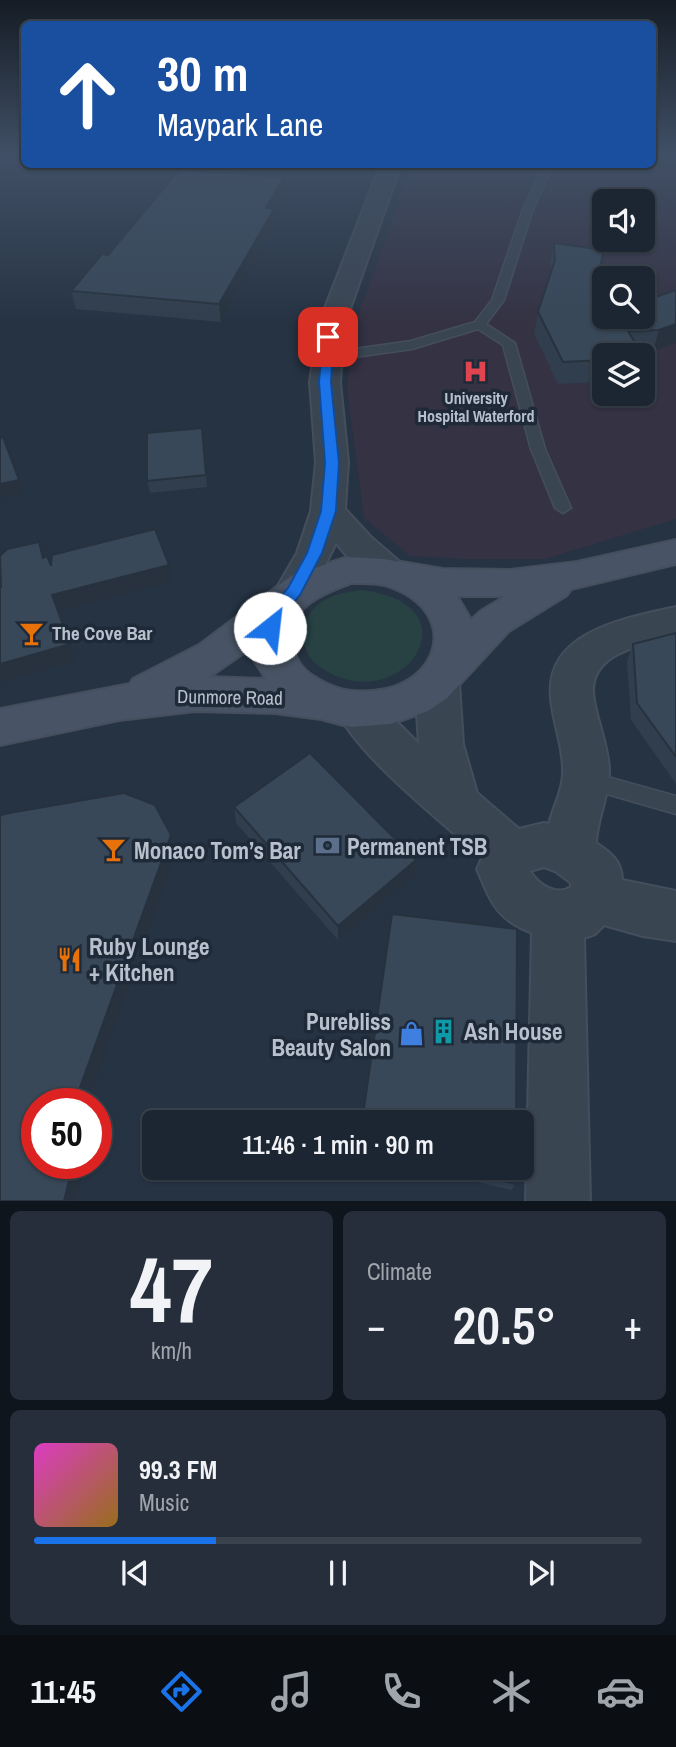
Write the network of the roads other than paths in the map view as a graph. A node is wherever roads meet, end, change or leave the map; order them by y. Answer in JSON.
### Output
{"nodes":[{"id":1,"x":373,"y":211,"type":"edge"},
{"id":2,"x":527,"y":211,"type":"edge"},
{"id":3,"x":479,"y":325,"type":"junction"},
{"id":4,"x":326,"y":357,"type":"junction"},
{"id":5,"x":563,"y":508,"type":"dead end"},
{"id":6,"x":328,"y":511,"type":"junction"},
{"id":7,"x":676,"y":552,"type":"edge"},
{"id":8,"x":396,"y":575,"type":"junction"},
{"id":9,"x":575,"y":577,"type":"junction"},
{"id":10,"x":289,"y":597,"type":"junction"},
{"id":11,"x":676,"y":622,"type":"edge"},
{"id":12,"x":444,"y":675,"type":"junction"},
{"id":13,"x":124,"y":700,"type":"junction"},
{"id":14,"x":347,"y":708,"type":"junction"},
{"id":15,"x":0,"y":727,"type":"edge"},
{"id":16,"x":586,"y":780,"type":"junction"},
{"id":17,"x":457,"y":803,"type":"junction"},
{"id":18,"x":676,"y":805,"type":"edge"},
{"id":19,"x":511,"y":853,"type":"junction"},
{"id":20,"x":571,"y":854,"type":"junction"},
{"id":21,"x":577,"y":906,"type":"junction"},
{"id":22,"x":676,"y":916,"type":"edge"},
{"id":23,"x":558,"y":1201,"type":"edge"}],
"edges":[{"from":1,"to":4,"type":"street"},
{"from":2,"to":3,"type":"lane"},
{"from":3,"to":4,"type":"lane"},
{"from":3,"to":5,"type":"lane"},
{"from":4,"to":6,"type":"street"},
{"from":6,"to":8,"type":"street"},
{"from":6,"to":10,"type":"street"},
{"from":7,"to":9,"type":"main road"},
{"from":8,"to":9,"type":"main road"},
{"from":8,"to":10,"type":"main road"},
{"from":8,"to":12,"type":"main road"},
{"from":9,"to":12,"type":"main road"},
{"from":10,"to":13,"type":"main road","name":"Dunmore Road"},
{"from":10,"to":14,"type":"main road"},
{"from":11,"to":16,"type":"street"},
{"from":12,"to":14,"type":"main road"},
{"from":12,"to":17,"type":"street"},
{"from":13,"to":14,"type":"main road","name":"Dunmore Road"},
{"from":13,"to":15,"type":"main road","name":"Dunmore Road"},
{"from":14,"to":17,"type":"street"},
{"from":16,"to":18,"type":"lane"},
{"from":16,"to":20,"type":"street"},
{"from":17,"to":19,"type":"street"},
{"from":19,"to":20,"type":"street"},
{"from":19,"to":21,"type":"street"},
{"from":20,"to":21,"type":"street"},
{"from":21,"to":22,"type":"street"},
{"from":21,"to":23,"type":"street"}]}
